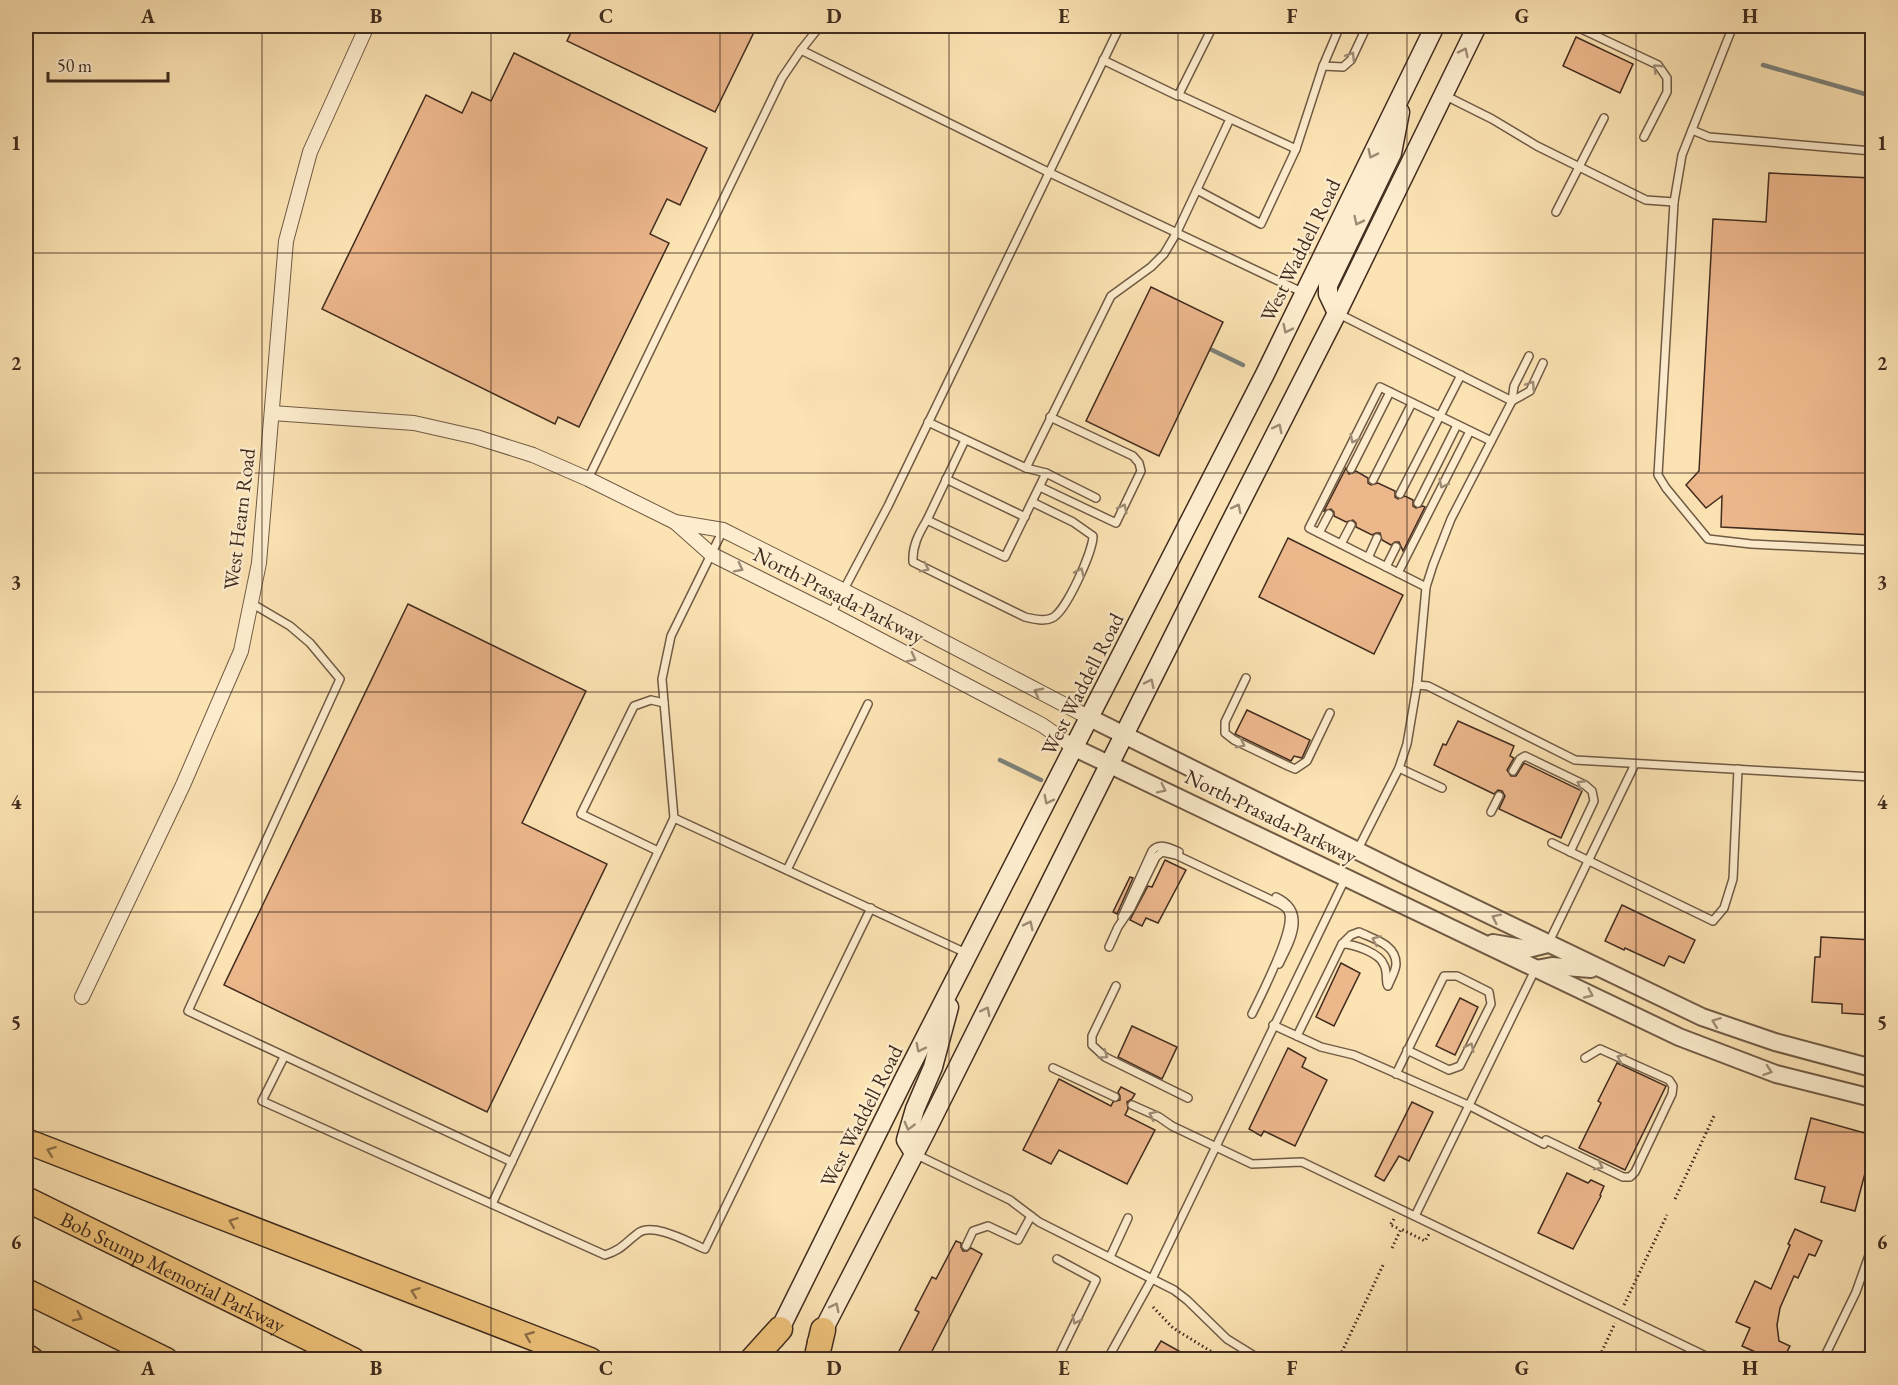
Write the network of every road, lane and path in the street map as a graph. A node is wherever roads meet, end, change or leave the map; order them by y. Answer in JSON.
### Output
{"nodes":[{"id":1,"x":367,"y":26,"type":"edge"},
{"id":2,"x":820,"y":26,"type":"edge"},
{"id":3,"x":1120,"y":26,"type":"edge"},
{"id":4,"x":1213,"y":26,"type":"edge"},
{"id":5,"x":1341,"y":26,"type":"edge"},
{"id":6,"x":1366,"y":26,"type":"edge"},
{"id":7,"x":1435,"y":26,"type":"edge"},
{"id":8,"x":1477,"y":26,"type":"edge"},
{"id":9,"x":1575,"y":26,"type":"edge"},
{"id":10,"x":1732,"y":26,"type":"edge"},
{"id":11,"x":801,"y":50,"type":"junction"},
{"id":12,"x":1103,"y":60,"type":"junction"},
{"id":13,"x":1323,"y":66,"type":"junction"},
{"id":14,"x":1404,"y":87,"type":"junction"},
{"id":15,"x":1179,"y":95,"type":"junction"},
{"id":16,"x":1443,"y":95,"type":"junction"},
{"id":17,"x":1604,"y":118,"type":"dead end"},
{"id":18,"x":1230,"y":119,"type":"junction"},
{"id":19,"x":1692,"y":130,"type":"junction"},
{"id":20,"x":1644,"y":137,"type":"dead end"},
{"id":21,"x":1296,"y":150,"type":"junction"},
{"id":22,"x":1872,"y":151,"type":"edge"},
{"id":23,"x":1580,"y":168,"type":"junction"},
{"id":24,"x":1048,"y":172,"type":"junction"},
{"id":25,"x":1197,"y":190,"type":"junction"},
{"id":26,"x":1674,"y":202,"type":"junction"},
{"id":27,"x":1556,"y":212,"type":"dead end"},
{"id":28,"x":1177,"y":232,"type":"junction"},
{"id":29,"x":1304,"y":293,"type":"junction"},
{"id":30,"x":1337,"y":313,"type":"junction"},
{"id":31,"x":1529,"y":356,"type":"dead end"},
{"id":32,"x":1544,"y":363,"type":"dead end"},
{"id":33,"x":1461,"y":375,"type":"junction"},
{"id":34,"x":1390,"y":392,"type":"junction"},
{"id":35,"x":1512,"y":401,"type":"junction"},
{"id":36,"x":1412,"y":403,"type":"junction"},
{"id":37,"x":272,"y":413,"type":"junction"},
{"id":38,"x":1050,"y":417,"type":"junction"},
{"id":39,"x":1440,"y":417,"type":"junction"},
{"id":40,"x":928,"y":422,"type":"junction"},
{"id":41,"x":1457,"y":425,"type":"junction"},
{"id":42,"x":1470,"y":431,"type":"junction"},
{"id":43,"x":965,"y":440,"type":"junction"},
{"id":44,"x":1491,"y":441,"type":"junction"},
{"id":45,"x":1026,"y":468,"type":"junction"},
{"id":46,"x":1351,"y":469,"type":"dead end"},
{"id":47,"x":1046,"y":473,"type":"junction"},
{"id":48,"x":588,"y":479,"type":"junction"},
{"id":49,"x":946,"y":479,"type":"junction"},
{"id":50,"x":1373,"y":480,"type":"dead end"},
{"id":51,"x":1040,"y":487,"type":"junction"},
{"id":52,"x":1400,"y":494,"type":"dead end"},
{"id":53,"x":1096,"y":498,"type":"dead end"},
{"id":54,"x":1032,"y":502,"type":"junction"},
{"id":55,"x":1418,"y":503,"type":"dead end"},
{"id":56,"x":1329,"y":514,"type":"dead end"},
{"id":57,"x":1025,"y":517,"type":"junction"},
{"id":58,"x":927,"y":520,"type":"junction"},
{"id":59,"x":675,"y":522,"type":"junction"},
{"id":60,"x":1351,"y":525,"type":"dead end"},
{"id":61,"x":723,"y":530,"type":"junction"},
{"id":62,"x":1319,"y":533,"type":"junction"},
{"id":63,"x":1377,"y":538,"type":"dead end"},
{"id":64,"x":1341,"y":544,"type":"junction"},
{"id":65,"x":1396,"y":547,"type":"dead end"},
{"id":66,"x":1872,"y":550,"type":"edge"},
{"id":67,"x":711,"y":554,"type":"junction"},
{"id":68,"x":1368,"y":558,"type":"junction"},
{"id":69,"x":1386,"y":567,"type":"junction"},
{"id":70,"x":1398,"y":573,"type":"junction"},
{"id":71,"x":1426,"y":587,"type":"junction"},
{"id":72,"x":843,"y":591,"type":"junction"},
{"id":73,"x":251,"y":602,"type":"junction"},
{"id":74,"x":831,"y":614,"type":"junction"},
{"id":75,"x":1246,"y":678,"type":"dead end"},
{"id":76,"x":1417,"y":685,"type":"junction"},
{"id":77,"x":664,"y":703,"type":"junction"},
{"id":78,"x":868,"y":704,"type":"dead end"},
{"id":79,"x":1330,"y":713,"type":"dead end"},
{"id":80,"x":1090,"y":718,"type":"junction"},
{"id":81,"x":1124,"y":735,"type":"junction"},
{"id":82,"x":1075,"y":748,"type":"junction"},
{"id":83,"x":1109,"y":764,"type":"junction"},
{"id":84,"x":1635,"y":764,"type":"junction"},
{"id":85,"x":1399,"y":768,"type":"junction"},
{"id":86,"x":1738,"y":769,"type":"junction"},
{"id":87,"x":1513,"y":771,"type":"dead end"},
{"id":88,"x":1872,"y":777,"type":"edge"},
{"id":89,"x":1442,"y":788,"type":"dead end"},
{"id":90,"x":1499,"y":796,"type":"dead end"},
{"id":91,"x":1491,"y":813,"type":"dead end"},
{"id":92,"x":674,"y":818,"type":"junction"},
{"id":93,"x":1552,"y":843,"type":"dead end"},
{"id":94,"x":658,"y":851,"type":"junction"},
{"id":95,"x":1357,"y":851,"type":"junction"},
{"id":96,"x":1570,"y":852,"type":"junction"},
{"id":97,"x":1589,"y":861,"type":"junction"},
{"id":98,"x":787,"y":870,"type":"junction"},
{"id":99,"x":1346,"y":877,"type":"junction"},
{"id":100,"x":871,"y":908,"type":"junction"},
{"id":101,"x":1476,"y":940,"type":"junction"},
{"id":102,"x":1342,"y":944,"type":"junction"},
{"id":103,"x":1548,"y":944,"type":"junction"},
{"id":104,"x":1109,"y":947,"type":"dead end"},
{"id":105,"x":969,"y":954,"type":"junction"},
{"id":106,"x":1536,"y":969,"type":"junction"},
{"id":107,"x":1604,"y":970,"type":"junction"},
{"id":108,"x":960,"y":971,"type":"junction"},
{"id":109,"x":1116,"y":986,"type":"dead end"},
{"id":110,"x":82,"y":997,"type":"dead end"},
{"id":111,"x":1252,"y":1014,"type":"dead end"},
{"id":112,"x":1273,"y":1025,"type":"junction"},
{"id":113,"x":1297,"y":1036,"type":"junction"},
{"id":114,"x":1407,"y":1050,"type":"junction"},
{"id":115,"x":284,"y":1057,"type":"junction"},
{"id":116,"x":1585,"y":1058,"type":"dead end"},
{"id":117,"x":1053,"y":1068,"type":"dead end"},
{"id":118,"x":1872,"y":1068,"type":"edge"},
{"id":119,"x":1396,"y":1074,"type":"junction"},
{"id":120,"x":1115,"y":1097,"type":"dead end"},
{"id":121,"x":1188,"y":1098,"type":"dead end"},
{"id":122,"x":1872,"y":1098,"type":"edge"},
{"id":123,"x":1132,"y":1105,"type":"dead end"},
{"id":124,"x":1468,"y":1106,"type":"junction"},
{"id":125,"x":1714,"y":1116,"type":"dead end"},
{"id":126,"x":26,"y":1141,"type":"edge"},
{"id":127,"x":1216,"y":1148,"type":"junction"},
{"id":128,"x":914,"y":1153,"type":"junction"},
{"id":129,"x":512,"y":1162,"type":"junction"},
{"id":130,"x":26,"y":1199,"type":"edge"},
{"id":131,"x":1675,"y":1199,"type":"dead end"},
{"id":132,"x":492,"y":1204,"type":"junction"},
{"id":133,"x":1667,"y":1215,"type":"dead end"},
{"id":134,"x":1031,"y":1216,"type":"junction"},
{"id":135,"x":1415,"y":1216,"type":"junction"},
{"id":136,"x":1394,"y":1217,"type":"dead end"},
{"id":137,"x":1128,"y":1218,"type":"dead end"},
{"id":138,"x":1401,"y":1229,"type":"junction"},
{"id":139,"x":1429,"y":1234,"type":"dead end"},
{"id":140,"x":966,"y":1246,"type":"dead end"},
{"id":141,"x":1872,"y":1247,"type":"edge"},
{"id":142,"x":1392,"y":1248,"type":"dead end"},
{"id":143,"x":1110,"y":1257,"type":"junction"},
{"id":144,"x":1057,"y":1259,"type":"dead end"},
{"id":145,"x":1384,"y":1263,"type":"dead end"},
{"id":146,"x":1153,"y":1277,"type":"junction"},
{"id":147,"x":26,"y":1291,"type":"edge"},
{"id":148,"x":1623,"y":1306,"type":"dead end"},
{"id":149,"x":1153,"y":1307,"type":"dead end"},
{"id":150,"x":1616,"y":1323,"type":"dead end"},
{"id":151,"x":780,"y":1329,"type":"junction"},
{"id":152,"x":823,"y":1330,"type":"junction"},
{"id":153,"x":26,"y":1356,"type":"edge"},
{"id":154,"x":32,"y":1359,"type":"edge"},
{"id":155,"x":166,"y":1359,"type":"edge"},
{"id":156,"x":353,"y":1359,"type":"edge"},
{"id":157,"x":587,"y":1359,"type":"edge"},
{"id":158,"x":752,"y":1359,"type":"edge"},
{"id":159,"x":765,"y":1359,"type":"edge"},
{"id":160,"x":808,"y":1359,"type":"edge"},
{"id":161,"x":816,"y":1359,"type":"edge"},
{"id":162,"x":1057,"y":1359,"type":"edge"},
{"id":163,"x":1107,"y":1359,"type":"edge"},
{"id":164,"x":1225,"y":1359,"type":"edge"},
{"id":165,"x":1261,"y":1359,"type":"edge"},
{"id":166,"x":1338,"y":1359,"type":"edge"},
{"id":167,"x":1598,"y":1359,"type":"edge"},
{"id":168,"x":1714,"y":1359,"type":"edge"},
{"id":169,"x":1823,"y":1359,"type":"edge"}],
"edges":[{"from":1,"to":37,"type":"street","name":"West Hearn Road"},
{"from":2,"to":11,"type":"lane"},
{"from":3,"to":12,"type":"lane"},
{"from":4,"to":15,"type":"lane"},
{"from":5,"to":13,"type":"lane"},
{"from":13,"to":6,"type":"lane","one_way":true},
{"from":7,"to":14,"type":"main road","name":"West Waddell Road"},
{"from":16,"to":8,"type":"main road","one_way":true},
{"from":20,"to":9,"type":"lane","one_way":true},
{"from":10,"to":19,"type":"lane"},
{"from":11,"to":24,"type":"lane"},
{"from":11,"to":48,"type":"lane"},
{"from":12,"to":15,"type":"lane"},
{"from":12,"to":24,"type":"lane"},
{"from":13,"to":21,"type":"lane"},
{"from":14,"to":29,"type":"main road","name":"West Waddell Road","one_way":true},
{"from":14,"to":30,"type":"main road","one_way":true},
{"from":15,"to":18,"type":"lane"},
{"from":16,"to":23,"type":"lane"},
{"from":16,"to":30,"type":"main road"},
{"from":17,"to":23,"type":"lane"},
{"from":18,"to":21,"type":"lane"},
{"from":18,"to":25,"type":"lane"},
{"from":19,"to":22,"type":"lane"},
{"from":19,"to":26,"type":"lane"},
{"from":21,"to":25,"type":"lane"},
{"from":23,"to":26,"type":"lane"},
{"from":23,"to":27,"type":"lane"},
{"from":24,"to":28,"type":"lane"},
{"from":24,"to":40,"type":"lane"},
{"from":25,"to":28,"type":"lane"},
{"from":26,"to":66,"type":"lane"},
{"from":28,"to":29,"type":"lane"},
{"from":28,"to":38,"type":"lane"},
{"from":29,"to":80,"type":"main road","name":"West Waddell Road","one_way":true},
{"from":30,"to":33,"type":"lane"},
{"from":81,"to":30,"type":"main road","one_way":true},
{"from":31,"to":35,"type":"lane"},
{"from":35,"to":32,"type":"lane","one_way":true},
{"from":33,"to":35,"type":"lane"},
{"from":33,"to":39,"type":"lane"},
{"from":34,"to":36,"type":"lane"},
{"from":34,"to":46,"type":"lane"},
{"from":34,"to":62,"type":"lane","one_way":true},
{"from":35,"to":44,"type":"lane"},
{"from":36,"to":39,"type":"lane"},
{"from":36,"to":50,"type":"lane"},
{"from":37,"to":48,"type":"street","name":"North Prasada Parkway"},
{"from":37,"to":73,"type":"street","name":"West Hearn Road"},
{"from":38,"to":45,"type":"lane"},
{"from":51,"to":38,"type":"lane","one_way":true},
{"from":39,"to":41,"type":"lane"},
{"from":39,"to":52,"type":"lane"},
{"from":40,"to":43,"type":"lane"},
{"from":40,"to":72,"type":"lane"},
{"from":41,"to":42,"type":"lane"},
{"from":41,"to":55,"type":"lane"},
{"from":42,"to":44,"type":"lane"},
{"from":42,"to":70,"type":"lane","one_way":true},
{"from":43,"to":45,"type":"lane"},
{"from":43,"to":49,"type":"lane"},
{"from":44,"to":71,"type":"lane"},
{"from":45,"to":47,"type":"lane"},
{"from":47,"to":51,"type":"lane"},
{"from":47,"to":53,"type":"lane"},
{"from":48,"to":59,"type":"street","name":"North Prasada Parkway"},
{"from":49,"to":57,"type":"lane"},
{"from":49,"to":58,"type":"lane"},
{"from":51,"to":54,"type":"lane"},
{"from":54,"to":57,"type":"lane"},
{"from":58,"to":54,"type":"lane","one_way":true},
{"from":56,"to":62,"type":"lane"},
{"from":57,"to":58,"type":"lane"},
{"from":59,"to":61,"type":"street","name":"North Prasada Parkway"},
{"from":59,"to":67,"type":"street","name":"North Prasada Parkway"},
{"from":60,"to":64,"type":"lane"},
{"from":61,"to":67,"type":"lane"},
{"from":61,"to":72,"type":"street","name":"North Prasada Parkway"},
{"from":62,"to":64,"type":"lane"},
{"from":63,"to":68,"type":"lane"},
{"from":64,"to":68,"type":"lane"},
{"from":65,"to":69,"type":"lane"},
{"from":67,"to":74,"type":"street","name":"North Prasada Parkway","one_way":true},
{"from":67,"to":77,"type":"lane"},
{"from":68,"to":69,"type":"lane"},
{"from":69,"to":70,"type":"lane"},
{"from":70,"to":71,"type":"lane"},
{"from":71,"to":76,"type":"lane"},
{"from":72,"to":74,"type":"lane"},
{"from":80,"to":72,"type":"street","name":"North Prasada Parkway","one_way":true},
{"from":73,"to":110,"type":"street","name":"West Hearn Road"},
{"from":73,"to":115,"type":"lane"},
{"from":74,"to":82,"type":"street","name":"North Prasada Parkway","one_way":true},
{"from":75,"to":79,"type":"lane","one_way":true},
{"from":76,"to":84,"type":"lane"},
{"from":76,"to":85,"type":"lane"},
{"from":77,"to":92,"type":"lane"},
{"from":77,"to":94,"type":"lane"},
{"from":78,"to":98,"type":"lane"},
{"from":80,"to":81,"type":"street","name":"North Prasada Parkway"},
{"from":80,"to":82,"type":"main road","name":"West Waddell Road"},
{"from":81,"to":83,"type":"main road"},
{"from":81,"to":95,"type":"street","name":"North Prasada Parkway"},
{"from":82,"to":83,"type":"street","name":"North Prasada Parkway"},
{"from":82,"to":105,"type":"main road","name":"West Waddell Road","one_way":true},
{"from":83,"to":99,"type":"street","name":"North Prasada Parkway","one_way":true},
{"from":128,"to":83,"type":"main road","one_way":true},
{"from":84,"to":86,"type":"lane"},
{"from":84,"to":97,"type":"lane"},
{"from":85,"to":89,"type":"lane"},
{"from":85,"to":95,"type":"lane"},
{"from":86,"to":88,"type":"lane"},
{"from":86,"to":97,"type":"lane"},
{"from":96,"to":87,"type":"lane","one_way":true},
{"from":90,"to":91,"type":"lane"},
{"from":92,"to":94,"type":"lane"},
{"from":92,"to":98,"type":"lane"},
{"from":93,"to":96,"type":"lane"},
{"from":94,"to":129,"type":"lane"},
{"from":103,"to":95,"type":"street","name":"North Prasada Parkway","one_way":true},
{"from":96,"to":97,"type":"lane"},
{"from":97,"to":103,"type":"lane"},
{"from":98,"to":100,"type":"lane"},
{"from":99,"to":101,"type":"street","name":"North Prasada Parkway"},
{"from":99,"to":112,"type":"lane"},
{"from":100,"to":105,"type":"lane"},
{"from":100,"to":132,"type":"lane"},
{"from":101,"to":103,"type":"street"},
{"from":101,"to":106,"type":"street","name":"North Prasada Parkway"},
{"from":102,"to":102,"type":"lane","one_way":true},
{"from":102,"to":113,"type":"lane"},
{"from":103,"to":107,"type":"street","name":"North Prasada Parkway"},
{"from":104,"to":111,"type":"lane"},
{"from":105,"to":108,"type":"main road","name":"West Waddell Road"},
{"from":106,"to":107,"type":"street"},
{"from":106,"to":122,"type":"street","name":"North Prasada Parkway","one_way":true},
{"from":106,"to":124,"type":"lane"},
{"from":118,"to":107,"type":"street","name":"North Prasada Parkway","one_way":true},
{"from":108,"to":128,"type":"main road","one_way":true},
{"from":108,"to":151,"type":"main road","name":"West Waddell Road","one_way":true},
{"from":109,"to":121,"type":"lane","one_way":true},
{"from":112,"to":113,"type":"lane"},
{"from":112,"to":127,"type":"lane"},
{"from":113,"to":119,"type":"lane"},
{"from":114,"to":114,"type":"lane","one_way":true},
{"from":114,"to":119,"type":"lane"},
{"from":115,"to":129,"type":"lane"},
{"from":115,"to":132,"type":"lane"},
{"from":124,"to":116,"type":"lane","one_way":true},
{"from":117,"to":120,"type":"lane"},
{"from":119,"to":124,"type":"lane"},
{"from":127,"to":123,"type":"lane","one_way":true},
{"from":124,"to":135,"type":"lane"},
{"from":125,"to":131,"type":"path"},
{"from":157,"to":126,"type":"highway","one_way":true},
{"from":127,"to":135,"type":"lane"},
{"from":127,"to":146,"type":"lane"},
{"from":128,"to":134,"type":"lane"},
{"from":152,"to":128,"type":"main road","one_way":true},
{"from":129,"to":132,"type":"lane"},
{"from":130,"to":156,"type":"highway","name":"Bob Stump Memorial Parkway"},
{"from":133,"to":148,"type":"path"},
{"from":134,"to":140,"type":"lane"},
{"from":134,"to":143,"type":"lane"},
{"from":135,"to":168,"type":"lane"},
{"from":136,"to":138,"type":"path"},
{"from":137,"to":143,"type":"lane"},
{"from":138,"to":139,"type":"path"},
{"from":138,"to":142,"type":"path"},
{"from":141,"to":169,"type":"lane"},
{"from":143,"to":146,"type":"lane"},
{"from":144,"to":162,"type":"lane","one_way":true},
{"from":145,"to":166,"type":"path"},
{"from":146,"to":163,"type":"lane"},
{"from":146,"to":165,"type":"lane"},
{"from":147,"to":155,"type":"highway","one_way":true},
{"from":149,"to":164,"type":"path"},
{"from":150,"to":167,"type":"path"},
{"from":151,"to":158,"type":"highway"},
{"from":151,"to":159,"type":"main road","name":"West Waddell Road"},
{"from":152,"to":160,"type":"main road"},
{"from":152,"to":161,"type":"highway"},
{"from":153,"to":154,"type":"highway"}]}
